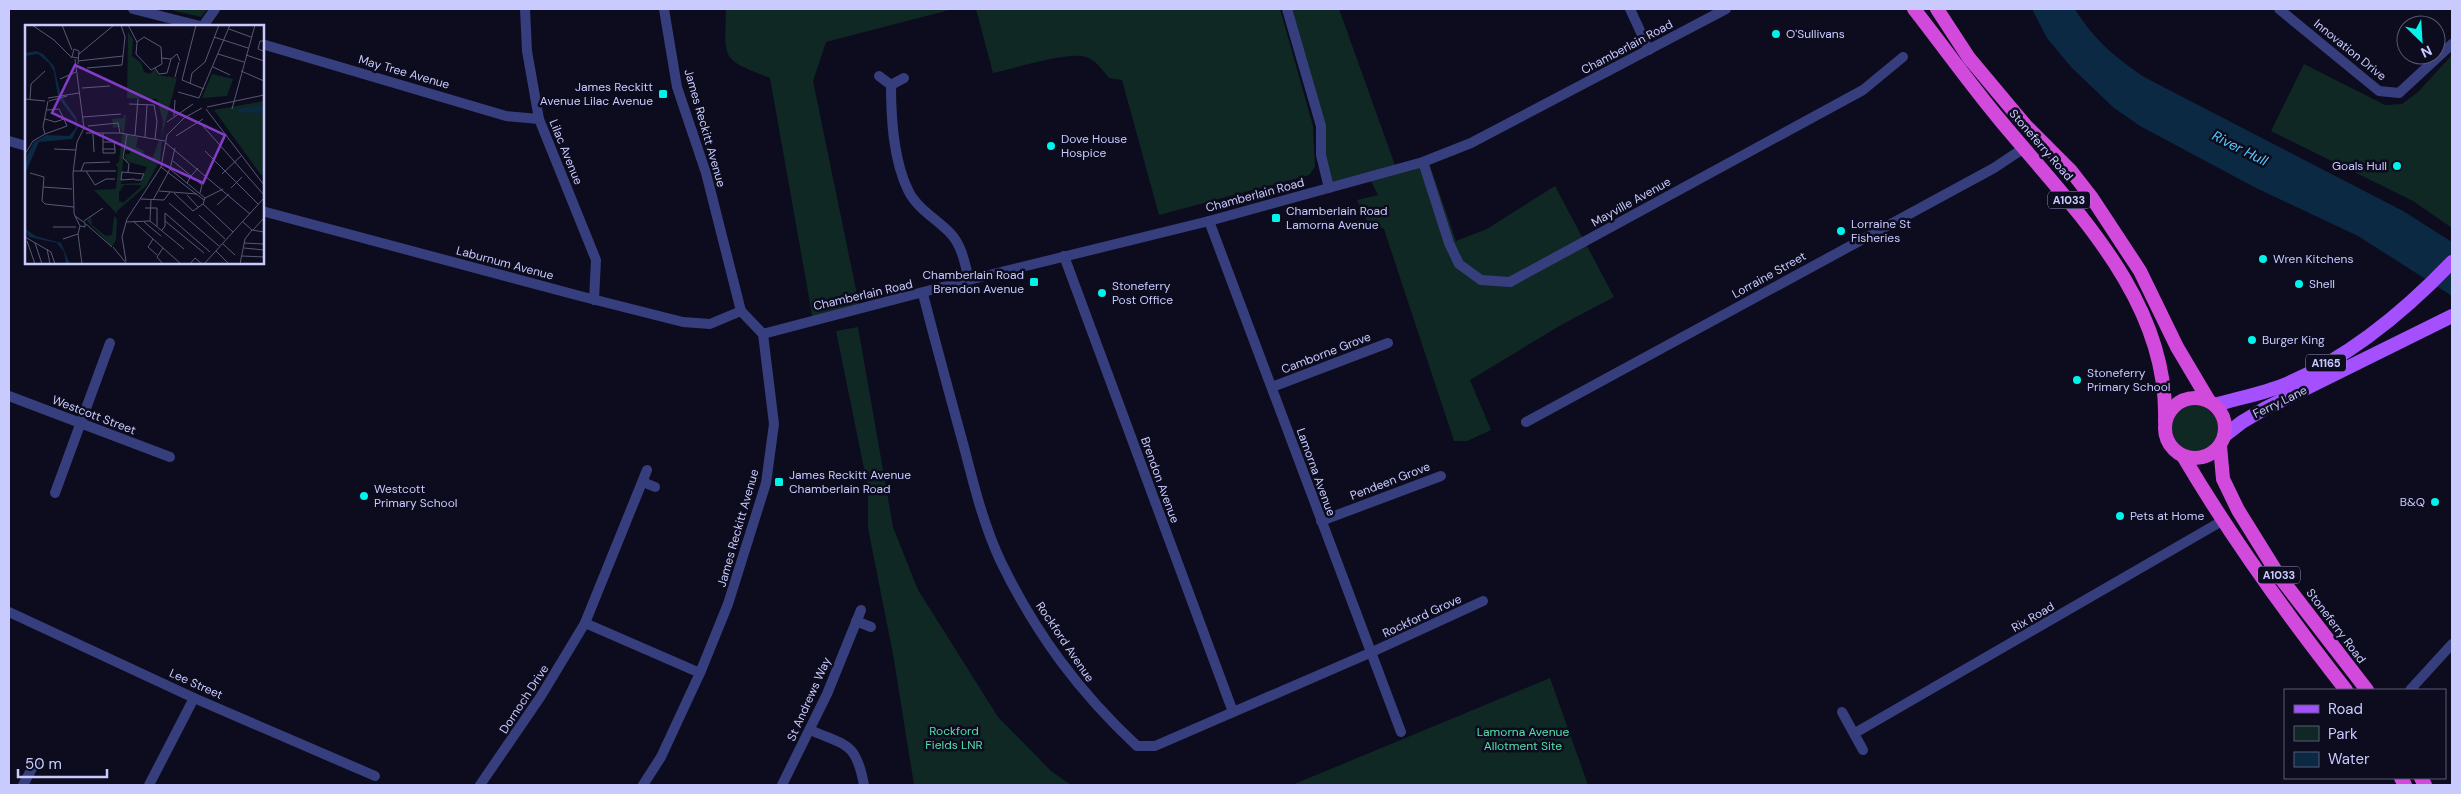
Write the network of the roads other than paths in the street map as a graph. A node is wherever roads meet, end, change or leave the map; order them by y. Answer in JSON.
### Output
{"nodes":[{"id":1,"x":134,"y":9,"type":"edge"},
{"id":2,"x":215,"y":9,"type":"edge"},
{"id":3,"x":525,"y":9,"type":"edge"},
{"id":4,"x":664,"y":9,"type":"edge"},
{"id":5,"x":1287,"y":9,"type":"edge"},
{"id":6,"x":1630,"y":9,"type":"edge"},
{"id":7,"x":1726,"y":9,"type":"edge"},
{"id":8,"x":1914,"y":9,"type":"edge"},
{"id":9,"x":1937,"y":9,"type":"edge"},
{"id":10,"x":2279,"y":9,"type":"edge"},
{"id":11,"x":198,"y":25,"type":"edge"},
{"id":12,"x":203,"y":25,"type":"edge"},
{"id":13,"x":2452,"y":44,"type":"edge"},
{"id":14,"x":264,"y":45,"type":"edge"},
{"id":15,"x":1649,"y":50,"type":"junction"},
{"id":16,"x":1903,"y":57,"type":"dead end"},
{"id":17,"x":879,"y":76,"type":"dead end"},
{"id":18,"x":904,"y":78,"type":"dead end"},
{"id":19,"x":891,"y":85,"type":"junction"},
{"id":20,"x":540,"y":119,"type":"junction"},
{"id":21,"x":9,"y":141,"type":"edge"},
{"id":22,"x":25,"y":146,"type":"edge"},
{"id":23,"x":2024,"y":148,"type":"junction"},
{"id":24,"x":1423,"y":162,"type":"junction"},
{"id":25,"x":1329,"y":188,"type":"junction"},
{"id":26,"x":264,"y":212,"type":"edge"},
{"id":27,"x":1209,"y":221,"type":"junction"},
{"id":28,"x":1064,"y":256,"type":"junction"},
{"id":29,"x":2452,"y":262,"type":"edge"},
{"id":30,"x":969,"y":280,"type":"junction"},
{"id":31,"x":923,"y":294,"type":"junction"},
{"id":32,"x":594,"y":300,"type":"junction"},
{"id":33,"x":741,"y":311,"type":"junction"},
{"id":34,"x":2450,"y":318,"type":"edge"},
{"id":35,"x":763,"y":334,"type":"junction"},
{"id":36,"x":110,"y":343,"type":"dead end"},
{"id":37,"x":1388,"y":343,"type":"dead end"},
{"id":38,"x":1272,"y":387,"type":"junction"},
{"id":39,"x":9,"y":396,"type":"edge"},
{"id":40,"x":2212,"y":403,"type":"junction"},
{"id":41,"x":2165,"y":421,"type":"junction"},
{"id":42,"x":1526,"y":422,"type":"dead end"},
{"id":43,"x":80,"y":423,"type":"junction"},
{"id":44,"x":2222,"y":441,"type":"junction"},
{"id":45,"x":2183,"y":456,"type":"junction"},
{"id":46,"x":170,"y":457,"type":"dead end"},
{"id":47,"x":647,"y":470,"type":"dead end"},
{"id":48,"x":1441,"y":476,"type":"dead end"},
{"id":49,"x":643,"y":482,"type":"junction"},
{"id":50,"x":655,"y":487,"type":"dead end"},
{"id":51,"x":55,"y":493,"type":"dead end"},
{"id":52,"x":2222,"y":520,"type":"junction"},
{"id":53,"x":1321,"y":521,"type":"junction"},
{"id":54,"x":1483,"y":601,"type":"dead end"},
{"id":55,"x":861,"y":610,"type":"dead end"},
{"id":56,"x":9,"y":612,"type":"edge"},
{"id":57,"x":856,"y":622,"type":"junction"},
{"id":58,"x":585,"y":623,"type":"junction"},
{"id":59,"x":871,"y":627,"type":"dead end"},
{"id":60,"x":2452,"y":644,"type":"edge"},
{"id":61,"x":1372,"y":652,"type":"junction"},
{"id":62,"x":700,"y":673,"type":"junction"},
{"id":63,"x":2345,"y":689,"type":"edge"},
{"id":64,"x":2366,"y":689,"type":"edge"},
{"id":65,"x":2411,"y":689,"type":"edge"},
{"id":66,"x":194,"y":698,"type":"junction"},
{"id":67,"x":1233,"y":712,"type":"junction"},
{"id":68,"x":1842,"y":712,"type":"dead end"},
{"id":69,"x":810,"y":730,"type":"junction"},
{"id":70,"x":1401,"y":732,"type":"dead end"},
{"id":71,"x":1855,"y":733,"type":"junction"},
{"id":72,"x":1863,"y":750,"type":"dead end"},
{"id":73,"x":35,"y":763,"type":"dead end"},
{"id":74,"x":375,"y":776,"type":"dead end"},
{"id":75,"x":23,"y":785,"type":"edge"},
{"id":76,"x":148,"y":785,"type":"edge"},
{"id":77,"x":480,"y":785,"type":"edge"},
{"id":78,"x":644,"y":785,"type":"edge"},
{"id":79,"x":782,"y":785,"type":"edge"},
{"id":80,"x":864,"y":785,"type":"edge"}],
"edges":[{"from":1,"to":11,"type":"street"},
{"from":2,"to":12,"type":"street"},
{"from":3,"to":20,"type":"street","name":"Lilac Avenue"},
{"from":4,"to":33,"type":"street","name":"James Reckitt Avenue"},
{"from":5,"to":25,"type":"street"},
{"from":6,"to":15,"type":"street"},
{"from":7,"to":15,"type":"street","name":"Chamberlain Road"},
{"from":8,"to":23,"type":"highway","name":"Stoneferry Road","number":"A1033"},
{"from":9,"to":40,"type":"highway","name":"Stoneferry Road","number":"A1033"},
{"from":10,"to":13,"type":"street","name":"Innovation Drive"},
{"from":14,"to":20,"type":"street","name":"May Tree Avenue"},
{"from":15,"to":24,"type":"street","name":"Chamberlain Road"},
{"from":16,"to":24,"type":"street","name":"Mayville Avenue"},
{"from":17,"to":19,"type":"street"},
{"from":18,"to":19,"type":"street"},
{"from":19,"to":30,"type":"street"},
{"from":20,"to":32,"type":"street","name":"Lilac Avenue"},
{"from":21,"to":22,"type":"street"},
{"from":23,"to":41,"type":"highway","name":"Stoneferry Road","number":"A1033"},
{"from":23,"to":42,"type":"street","name":"Lorraine Street"},
{"from":24,"to":25,"type":"street","name":"Chamberlain Road"},
{"from":25,"to":27,"type":"street","name":"Chamberlain Road"},
{"from":26,"to":32,"type":"street","name":"Laburnum Avenue"},
{"from":27,"to":28,"type":"street","name":"Chamberlain Road"},
{"from":27,"to":38,"type":"street","name":"Lamorna Avenue"},
{"from":28,"to":30,"type":"street","name":"Chamberlain Road"},
{"from":28,"to":67,"type":"street","name":"Brendon Avenue"},
{"from":29,"to":40,"type":"main road","name":"Ferry Lane","number":"A1165"},
{"from":30,"to":31,"type":"street","name":"Chamberlain Road"},
{"from":31,"to":35,"type":"street","name":"Chamberlain Road"},
{"from":31,"to":67,"type":"street","name":"Rockford Avenue"},
{"from":32,"to":33,"type":"street","name":"Laburnum Avenue"},
{"from":33,"to":35,"type":"street","name":"James Reckitt Avenue"},
{"from":34,"to":44,"type":"main road","name":"Ferry Lane","number":"A1165"},
{"from":35,"to":62,"type":"street","name":"James Reckitt Avenue"},
{"from":36,"to":43,"type":"street"},
{"from":37,"to":38,"type":"street","name":"Camborne Grove"},
{"from":38,"to":53,"type":"street","name":"Lamorna Avenue"},
{"from":39,"to":43,"type":"street","name":"Westcott Street"},
{"from":40,"to":41,"type":"highway"},
{"from":40,"to":44,"type":"highway"},
{"from":41,"to":45,"type":"highway"},
{"from":43,"to":46,"type":"street","name":"Westcott Street"},
{"from":43,"to":51,"type":"street"},
{"from":44,"to":45,"type":"highway"},
{"from":44,"to":64,"type":"highway","name":"Stoneferry Road","number":"A1033"},
{"from":45,"to":52,"type":"highway","number":"A1033"},
{"from":47,"to":49,"type":"street","name":"Dornoch Drive"},
{"from":48,"to":53,"type":"street","name":"Pendeen Grove"},
{"from":49,"to":50,"type":"street"},
{"from":49,"to":58,"type":"street","name":"Dornoch Drive"},
{"from":52,"to":63,"type":"highway","number":"A1033"},
{"from":52,"to":71,"type":"street","name":"Rix Road"},
{"from":53,"to":61,"type":"street","name":"Lamorna Avenue"},
{"from":54,"to":61,"type":"street","name":"Rockford Grove"},
{"from":55,"to":57,"type":"street","name":"St Andrews Way"},
{"from":56,"to":66,"type":"street","name":"Lee Street"},
{"from":57,"to":59,"type":"street"},
{"from":57,"to":69,"type":"street","name":"St Andrews Way"},
{"from":58,"to":62,"type":"street"},
{"from":58,"to":77,"type":"street","name":"Dornoch Drive"},
{"from":60,"to":65,"type":"street"},
{"from":61,"to":67,"type":"street","name":"Rockford Avenue"},
{"from":61,"to":70,"type":"street","name":"Lamorna Avenue"},
{"from":62,"to":78,"type":"street","name":"James Reckitt Avenue"},
{"from":66,"to":74,"type":"street","name":"Lee Street"},
{"from":66,"to":76,"type":"street"},
{"from":68,"to":71,"type":"street"},
{"from":69,"to":79,"type":"street","name":"St Andrews Way"},
{"from":69,"to":80,"type":"street"},
{"from":71,"to":72,"type":"street"},
{"from":73,"to":75,"type":"street"}]}
